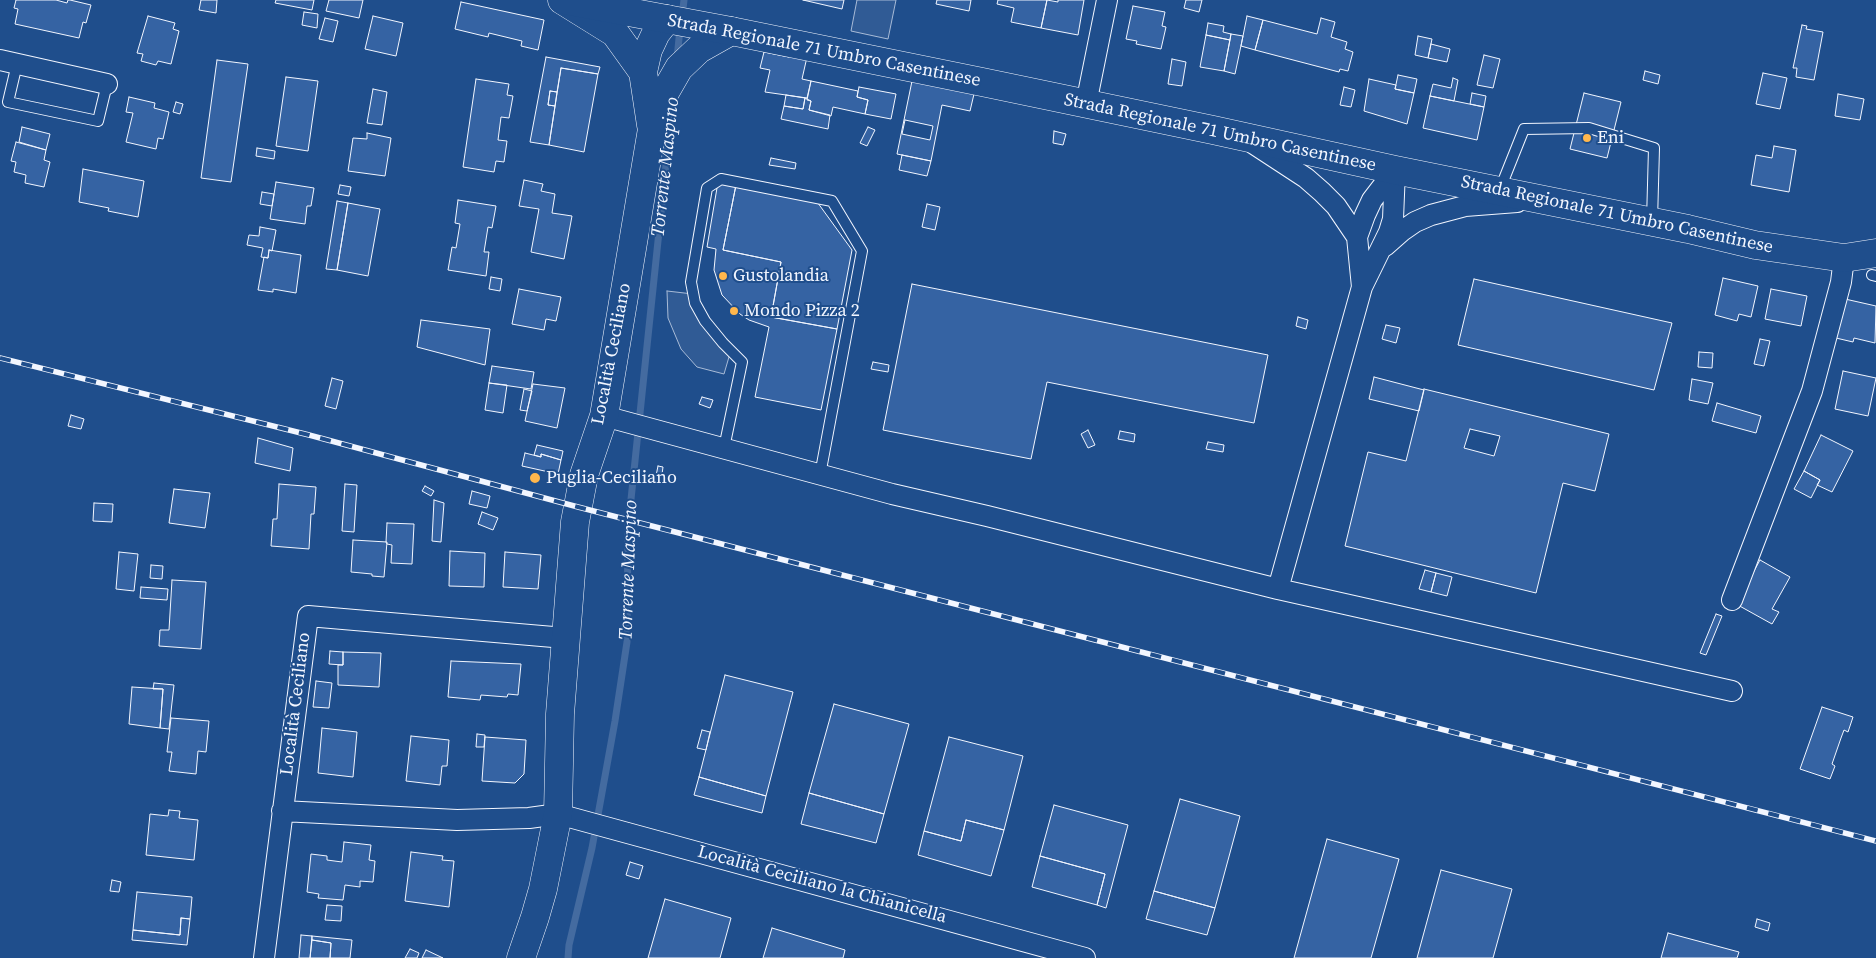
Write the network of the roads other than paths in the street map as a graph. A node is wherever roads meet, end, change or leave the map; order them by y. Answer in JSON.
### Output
{"nodes":[{"id":1,"x":563,"y":0,"type":"edge"},
{"id":2,"x":1107,"y":0,"type":"edge"},
{"id":3,"x":667,"y":19,"type":"junction"},
{"id":4,"x":731,"y":31,"type":"junction"},
{"id":5,"x":8,"y":62,"type":"edge"},
{"id":6,"x":643,"y":72,"type":"junction"},
{"id":7,"x":107,"y":84,"type":"joint"},
{"id":8,"x":1086,"y":104,"type":"junction"},
{"id":9,"x":652,"y":129,"type":"junction"},
{"id":10,"x":1246,"y":138,"type":"junction"},
{"id":11,"x":1395,"y":170,"type":"junction"},
{"id":12,"x":1499,"y":191,"type":"junction"},
{"id":13,"x":1549,"y":201,"type":"junction"},
{"id":14,"x":1651,"y":222,"type":"junction"},
{"id":15,"x":1357,"y":237,"type":"junction"},
{"id":16,"x":1380,"y":251,"type":"junction"},
{"id":17,"x":1844,"y":258,"type":"junction"},
{"id":18,"x":1875,"y":268,"type":"edge"},
{"id":19,"x":1362,"y":287,"type":"junction"},
{"id":20,"x":604,"y":416,"type":"junction"},
{"id":21,"x":724,"y":448,"type":"junction"},
{"id":22,"x":820,"y":475,"type":"junction"},
{"id":23,"x":1278,"y":589,"type":"junction"},
{"id":24,"x":1732,"y":600,"type":"dead end"},
{"id":25,"x":565,"y":638,"type":"junction"},
{"id":26,"x":1732,"y":691,"type":"dead end"},
{"id":27,"x":282,"y":811,"type":"junction"},
{"id":28,"x":558,"y":814,"type":"junction"},
{"id":29,"x":264,"y":958,"type":"edge"},
{"id":30,"x":521,"y":958,"type":"edge"},
{"id":31,"x":1085,"y":958,"type":"edge"}],
"edges":[{"from":1,"to":3,"type":"main road","name":"Strada Regionale 71 Umbro Casentinese"},
{"from":1,"to":6,"type":"main road"},
{"from":2,"to":8,"type":"street"},
{"from":3,"to":4,"type":"main road","name":"Strada Regionale 71 Umbro Casentinese"},
{"from":3,"to":6,"type":"main road"},
{"from":4,"to":8,"type":"main road","name":"Strada Regionale 71 Umbro Casentinese"},
{"from":4,"to":9,"type":"main road"},
{"from":5,"to":7,"type":"street"},
{"from":5,"to":7,"type":"lane"},
{"from":6,"to":9,"type":"main road"},
{"from":8,"to":10,"type":"main road","name":"Strada Regionale 71 Umbro Casentinese"},
{"from":9,"to":20,"type":"main road","name":"Località Ceciliano"},
{"from":10,"to":11,"type":"main road","name":"Strada Regionale 71 Umbro Casentinese"},
{"from":10,"to":15,"type":"street"},
{"from":11,"to":12,"type":"main road","name":"Strada Regionale 71 Umbro Casentinese"},
{"from":11,"to":15,"type":"street"},
{"from":11,"to":16,"type":"street"},
{"from":12,"to":13,"type":"main road","name":"Strada Regionale 71 Umbro Casentinese"},
{"from":12,"to":14,"type":"lane"},
{"from":13,"to":14,"type":"main road","name":"Strada Regionale 71 Umbro Casentinese"},
{"from":13,"to":16,"type":"street"},
{"from":14,"to":17,"type":"main road","name":"Strada Regionale 71 Umbro Casentinese"},
{"from":15,"to":19,"type":"street"},
{"from":16,"to":19,"type":"street"},
{"from":17,"to":18,"type":"main road","name":"Strada Regionale 71 Umbro Casentinese"},
{"from":17,"to":24,"type":"street"},
{"from":19,"to":23,"type":"street"},
{"from":20,"to":21,"type":"street"},
{"from":20,"to":25,"type":"main road","name":"Località Ceciliano"},
{"from":21,"to":22,"type":"street"},
{"from":21,"to":22,"type":"lane"},
{"from":22,"to":23,"type":"street"},
{"from":23,"to":26,"type":"street"},
{"from":25,"to":27,"type":"street","name":"Località Ceciliano"},
{"from":25,"to":28,"type":"main road","name":"Località Ceciliano"},
{"from":27,"to":28,"type":"street"},
{"from":27,"to":29,"type":"street","name":"Località Ceciliano"},
{"from":28,"to":30,"type":"main road","name":"Località Ceciliano"},
{"from":28,"to":31,"type":"street","name":"Località Ceciliano la Chianicella"}]}
